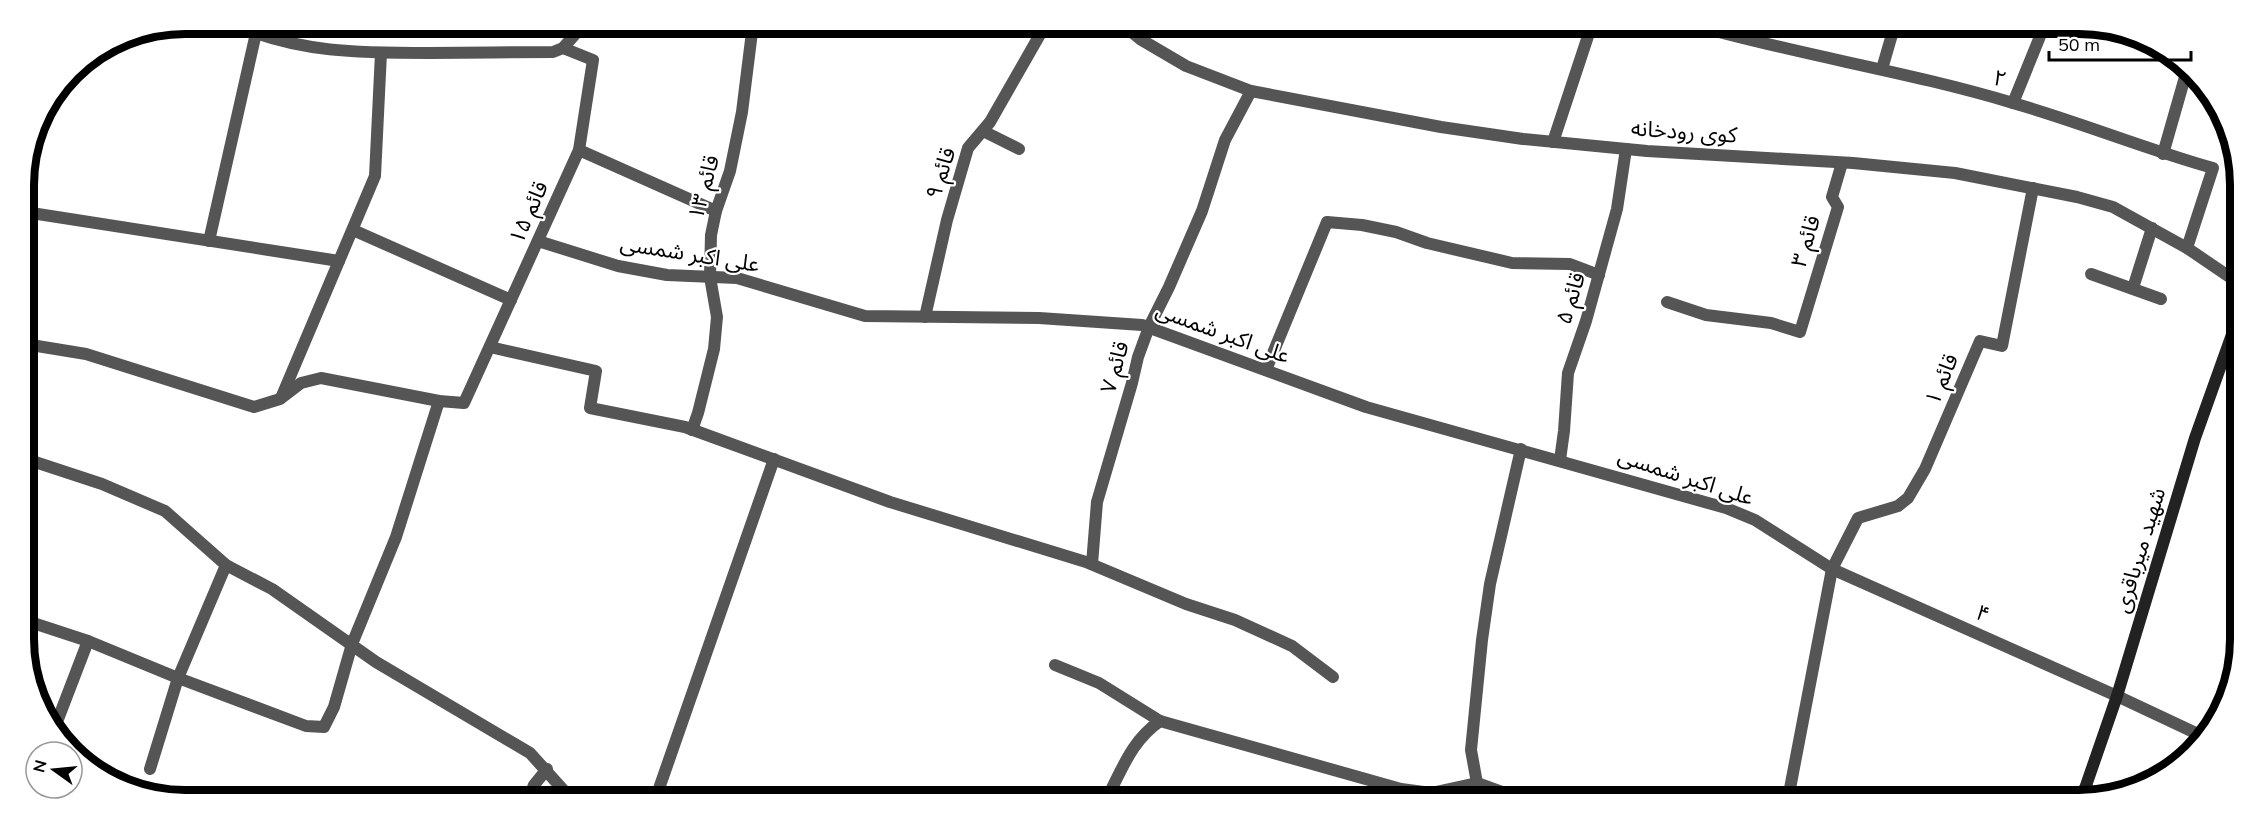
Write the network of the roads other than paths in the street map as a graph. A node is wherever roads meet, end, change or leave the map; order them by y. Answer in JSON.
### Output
{"nodes":[{"id":1,"x":256,"y":34,"type":"edge"},
{"id":2,"x":259,"y":34,"type":"edge"},
{"id":3,"x":575,"y":34,"type":"edge"},
{"id":4,"x":752,"y":34,"type":"edge"},
{"id":5,"x":1041,"y":34,"type":"edge"},
{"id":6,"x":1134,"y":34,"type":"edge"},
{"id":7,"x":1589,"y":34,"type":"edge"},
{"id":8,"x":1724,"y":34,"type":"edge"},
{"id":9,"x":1738,"y":34,"type":"edge"},
{"id":10,"x":1893,"y":34,"type":"edge"},
{"id":11,"x":2041,"y":34,"type":"edge"},
{"id":12,"x":1737,"y":38,"type":"junction"},
{"id":13,"x":563,"y":48,"type":"junction"},
{"id":14,"x":381,"y":53,"type":"junction"},
{"id":15,"x":1882,"y":69,"type":"junction"},
{"id":16,"x":2185,"y":78,"type":"edge"},
{"id":17,"x":1251,"y":91,"type":"junction"},
{"id":18,"x":2013,"y":103,"type":"junction"},
{"id":19,"x":983,"y":131,"type":"junction"},
{"id":20,"x":1553,"y":142,"type":"junction"},
{"id":21,"x":1019,"y":149,"type":"dead end"},
{"id":22,"x":1626,"y":149,"type":"junction"},
{"id":23,"x":579,"y":150,"type":"junction"},
{"id":24,"x":2163,"y":154,"type":"junction"},
{"id":25,"x":1842,"y":163,"type":"junction"},
{"id":26,"x":2033,"y":188,"type":"junction"},
{"id":27,"x":716,"y":211,"type":"junction"},
{"id":28,"x":35,"y":214,"type":"edge"},
{"id":29,"x":2152,"y":228,"type":"junction"},
{"id":30,"x":353,"y":230,"type":"junction"},
{"id":31,"x":209,"y":241,"type":"junction"},
{"id":32,"x":538,"y":241,"type":"junction"},
{"id":33,"x":2187,"y":248,"type":"junction"},
{"id":34,"x":339,"y":261,"type":"junction"},
{"id":35,"x":2091,"y":274,"type":"dead end"},
{"id":36,"x":1599,"y":275,"type":"junction"},
{"id":37,"x":710,"y":277,"type":"junction"},
{"id":38,"x":2230,"y":277,"type":"edge"},
{"id":39,"x":2133,"y":288,"type":"junction"},
{"id":40,"x":2162,"y":299,"type":"dead end"},
{"id":41,"x":511,"y":300,"type":"junction"},
{"id":42,"x":1666,"y":302,"type":"dead end"},
{"id":43,"x":925,"y":317,"type":"junction"},
{"id":44,"x":1149,"y":327,"type":"junction"},
{"id":45,"x":2230,"y":339,"type":"edge"},
{"id":46,"x":35,"y":346,"type":"edge"},
{"id":47,"x":490,"y":347,"type":"junction"},
{"id":48,"x":1266,"y":370,"type":"junction"},
{"id":49,"x":280,"y":399,"type":"junction"},
{"id":50,"x":439,"y":401,"type":"junction"},
{"id":51,"x":692,"y":430,"type":"junction"},
{"id":52,"x":1521,"y":449,"type":"junction"},
{"id":53,"x":774,"y":459,"type":"junction"},
{"id":54,"x":1560,"y":460,"type":"junction"},
{"id":55,"x":34,"y":462,"type":"edge"},
{"id":56,"x":1092,"y":564,"type":"junction"},
{"id":57,"x":226,"y":565,"type":"junction"},
{"id":58,"x":1832,"y":569,"type":"junction"},
{"id":59,"x":34,"y":623,"type":"edge"},
{"id":60,"x":88,"y":641,"type":"junction"},
{"id":61,"x":352,"y":644,"type":"junction"},
{"id":62,"x":1055,"y":665,"type":"dead end"},
{"id":63,"x":1333,"y":677,"type":"dead end"},
{"id":64,"x":178,"y":678,"type":"junction"},
{"id":65,"x":2117,"y":696,"type":"junction"},
{"id":66,"x":58,"y":719,"type":"edge"},
{"id":67,"x":1160,"y":722,"type":"junction"},
{"id":68,"x":2196,"y":733,"type":"edge"},
{"id":69,"x":150,"y":769,"type":"dead end"},
{"id":70,"x":547,"y":769,"type":"junction"},
{"id":71,"x":1477,"y":783,"type":"junction"},
{"id":72,"x":1404,"y":789,"type":"edge"},
{"id":73,"x":1448,"y":789,"type":"edge"},
{"id":74,"x":1494,"y":789,"type":"edge"},
{"id":75,"x":1790,"y":789,"type":"edge"},
{"id":76,"x":2085,"y":789,"type":"edge"},
{"id":77,"x":532,"y":790,"type":"edge"},
{"id":78,"x":564,"y":790,"type":"edge"},
{"id":79,"x":659,"y":790,"type":"edge"},
{"id":80,"x":1111,"y":790,"type":"edge"}],
"edges":[{"from":1,"to":31,"type":"street"},
{"from":2,"to":14,"type":"street"},
{"from":3,"to":13,"type":"street"},
{"from":4,"to":27,"type":"street","name":"قائم ۱۳"},
{"from":5,"to":19,"type":"street","name":"قائم ۹"},
{"from":6,"to":17,"type":"street","name":"کوی رودخانه"},
{"from":7,"to":20,"type":"street"},
{"from":8,"to":12,"type":"street","name":"۲"},
{"from":9,"to":12,"type":"street"},
{"from":10,"to":15,"type":"street"},
{"from":11,"to":18,"type":"street"},
{"from":12,"to":15,"type":"street","name":"۲"},
{"from":13,"to":14,"type":"street"},
{"from":13,"to":23,"type":"street","name":"قائم ۱۵"},
{"from":14,"to":30,"type":"street"},
{"from":15,"to":18,"type":"street","name":"۲"},
{"from":16,"to":24,"type":"street"},
{"from":17,"to":20,"type":"street","name":"کوی رودخانه"},
{"from":17,"to":44,"type":"street","name":"قائم ۷"},
{"from":18,"to":24,"type":"street","name":"۲"},
{"from":19,"to":21,"type":"street"},
{"from":19,"to":43,"type":"street","name":"قائم ۹"},
{"from":20,"to":22,"type":"street","name":"کوی رودخانه"},
{"from":22,"to":25,"type":"street","name":"کوی رودخانه"},
{"from":22,"to":36,"type":"street","name":"قائم ۵"},
{"from":23,"to":27,"type":"street"},
{"from":23,"to":32,"type":"street","name":"قائم ۱۵"},
{"from":24,"to":33,"type":"street","name":"۲"},
{"from":25,"to":26,"type":"street","name":"کوی رودخانه"},
{"from":25,"to":42,"type":"street","name":"قائم ۳"},
{"from":26,"to":29,"type":"street","name":"کوی رودخانه"},
{"from":26,"to":58,"type":"street","name":"قائم ۱"},
{"from":27,"to":37,"type":"street","name":"قائم ۱۳"},
{"from":28,"to":31,"type":"street"},
{"from":29,"to":33,"type":"street","name":"کوی رودخانه"},
{"from":29,"to":39,"type":"street"},
{"from":30,"to":34,"type":"street"},
{"from":30,"to":41,"type":"street"},
{"from":31,"to":34,"type":"street"},
{"from":32,"to":37,"type":"street","name":"علی اکبر شمسی"},
{"from":32,"to":41,"type":"street","name":"قائم ۱۵"},
{"from":33,"to":38,"type":"street","name":"کوی رودخانه"},
{"from":34,"to":49,"type":"street"},
{"from":35,"to":39,"type":"street"},
{"from":36,"to":48,"type":"street"},
{"from":36,"to":54,"type":"street","name":"قائم ۵"},
{"from":37,"to":43,"type":"street","name":"علی اکبر شمسی"},
{"from":37,"to":51,"type":"street","name":"قائم ۱۳"},
{"from":39,"to":40,"type":"street"},
{"from":41,"to":47,"type":"street","name":"قائم ۱۵"},
{"from":43,"to":44,"type":"street","name":"علی اکبر شمسی"},
{"from":44,"to":48,"type":"street","name":"علی اکبر شمسی"},
{"from":44,"to":56,"type":"street","name":"قائم ۷"},
{"from":45,"to":65,"type":"main road","name":"شهید میرباقری"},
{"from":46,"to":49,"type":"street"},
{"from":47,"to":50,"type":"street","name":"قائم ۱۵"},
{"from":47,"to":51,"type":"street"},
{"from":48,"to":52,"type":"street","name":"علی اکبر شمسی"},
{"from":49,"to":50,"type":"street"},
{"from":50,"to":61,"type":"street"},
{"from":51,"to":53,"type":"street"},
{"from":52,"to":54,"type":"street","name":"علی اکبر شمسی"},
{"from":52,"to":71,"type":"street"},
{"from":53,"to":56,"type":"street"},
{"from":53,"to":79,"type":"street"},
{"from":54,"to":58,"type":"street","name":"علی اکبر شمسی"},
{"from":55,"to":57,"type":"street"},
{"from":56,"to":63,"type":"street"},
{"from":57,"to":61,"type":"street"},
{"from":57,"to":64,"type":"street"},
{"from":58,"to":65,"type":"street","name":"۴"},
{"from":58,"to":75,"type":"street"},
{"from":59,"to":60,"type":"street"},
{"from":60,"to":64,"type":"street"},
{"from":60,"to":66,"type":"street"},
{"from":61,"to":64,"type":"street"},
{"from":61,"to":70,"type":"street"},
{"from":62,"to":67,"type":"street"},
{"from":64,"to":69,"type":"street"},
{"from":65,"to":68,"type":"street","name":"۴"},
{"from":65,"to":76,"type":"main road","name":"شهید میرباقری"},
{"from":67,"to":72,"type":"street"},
{"from":67,"to":80,"type":"street"},
{"from":70,"to":77,"type":"street"},
{"from":70,"to":78,"type":"street"},
{"from":71,"to":73,"type":"street"},
{"from":71,"to":74,"type":"street"}]}
